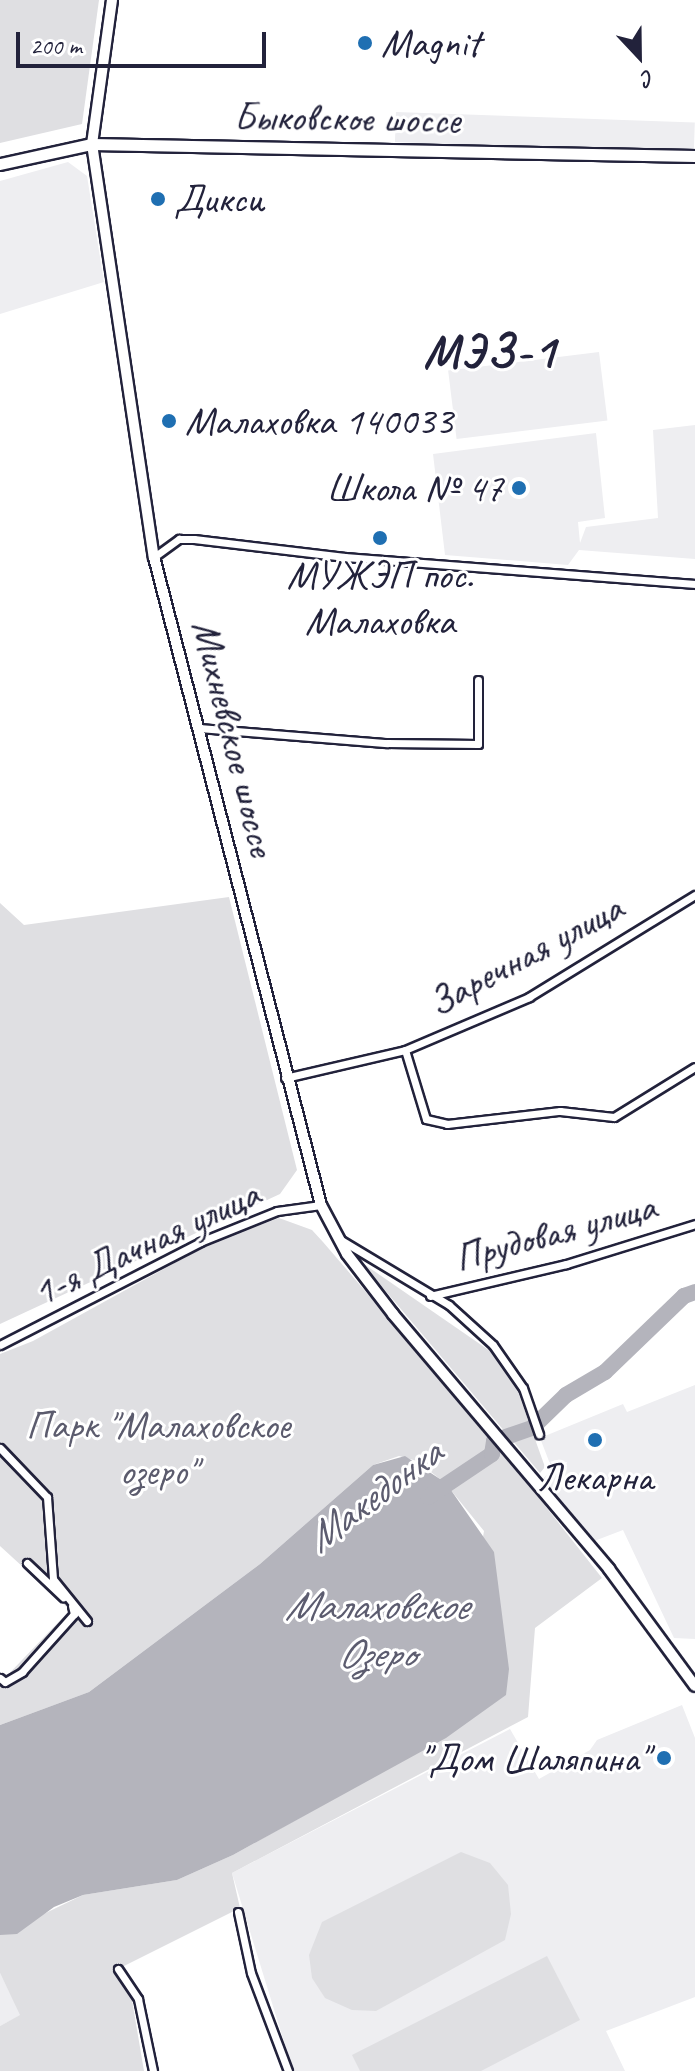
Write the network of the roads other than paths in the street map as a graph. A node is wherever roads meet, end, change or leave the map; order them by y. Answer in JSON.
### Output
{"nodes":[{"id":1,"x":112,"y":0,"type":"edge"},
{"id":2,"x":92,"y":144,"type":"junction"},
{"id":3,"x":695,"y":156,"type":"edge"},
{"id":4,"x":0,"y":164,"type":"edge"},
{"id":5,"x":154,"y":557,"type":"junction"},
{"id":6,"x":695,"y":584,"type":"edge"},
{"id":7,"x":478,"y":680,"type":"dead end"},
{"id":8,"x":199,"y":728,"type":"junction"},
{"id":9,"x":695,"y":895,"type":"edge"},
{"id":10,"x":405,"y":1050,"type":"junction"},
{"id":11,"x":695,"y":1067,"type":"edge"},
{"id":12,"x":285,"y":1078,"type":"junction"},
{"id":13,"x":321,"y":1205,"type":"junction"},
{"id":14,"x":695,"y":1224,"type":"edge"},
{"id":15,"x":335,"y":1236,"type":"junction"},
{"id":16,"x":430,"y":1296,"type":"junction"},
{"id":17,"x":0,"y":1345,"type":"edge"},
{"id":18,"x":539,"y":1434,"type":"dead end"},
{"id":19,"x":0,"y":1448,"type":"edge"},
{"id":20,"x":27,"y":1563,"type":"dead end"},
{"id":21,"x":87,"y":1621,"type":"dead end"},
{"id":22,"x":0,"y":1678,"type":"edge"},
{"id":23,"x":695,"y":1686,"type":"edge"},
{"id":24,"x":238,"y":1912,"type":"dead end"},
{"id":25,"x":118,"y":1969,"type":"dead end"},
{"id":26,"x":153,"y":2071,"type":"edge"},
{"id":27,"x":288,"y":2071,"type":"edge"}],
"edges":[{"from":1,"to":2,"type":"main road","name":"Михневское шоссе"},
{"from":2,"to":3,"type":"main road","name":"Быковское шоссе"},
{"from":2,"to":4,"type":"main road","name":"Быковское шоссе"},
{"from":2,"to":5,"type":"main road","name":"Михневское шоссе"},
{"from":5,"to":6,"type":"street"},
{"from":5,"to":8,"type":"main road","name":"Михневское шоссе"},
{"from":7,"to":8,"type":"street"},
{"from":8,"to":12,"type":"main road","name":"Михневское шоссе"},
{"from":9,"to":10,"type":"street","name":"Заречная улица"},
{"from":10,"to":11,"type":"street"},
{"from":10,"to":12,"type":"street","name":"Заречная улица"},
{"from":12,"to":13,"type":"main road","name":"Михневское шоссе"},
{"from":13,"to":15,"type":"main road","name":"Михневское шоссе"},
{"from":13,"to":17,"type":"street","name":"1-я Дачная улица"},
{"from":14,"to":16,"type":"street","name":"Прудовая улица"},
{"from":15,"to":16,"type":"street"},
{"from":15,"to":23,"type":"main road","name":"Михневское шоссе"},
{"from":16,"to":18,"type":"street"},
{"from":19,"to":21,"type":"street"},
{"from":20,"to":22,"type":"street"},
{"from":24,"to":27,"type":"street"},
{"from":25,"to":26,"type":"street"}]}
